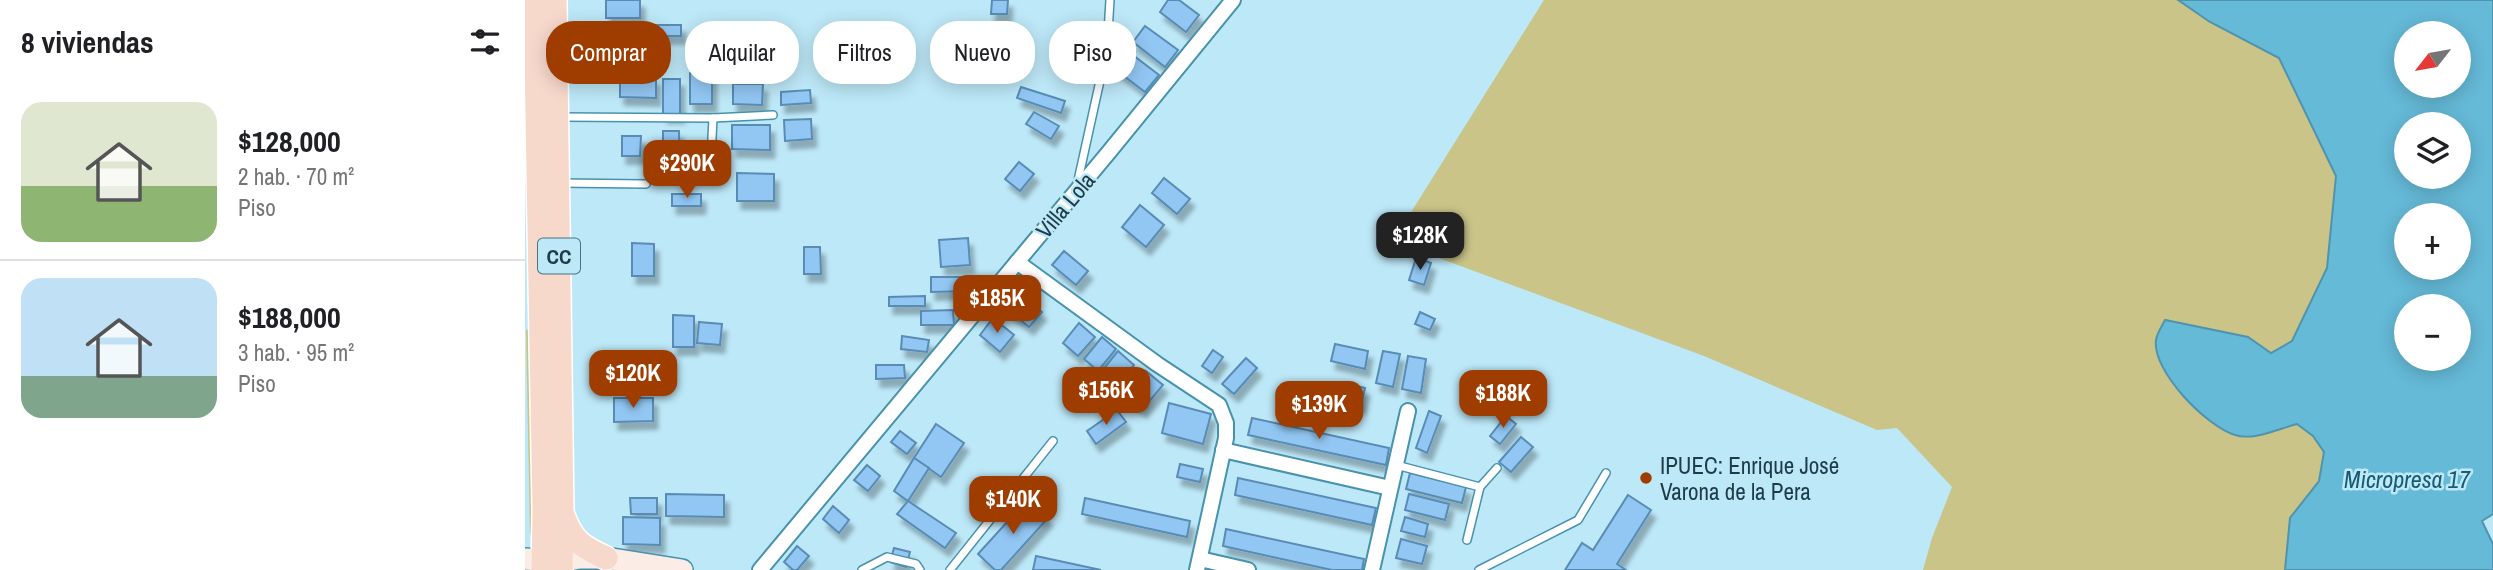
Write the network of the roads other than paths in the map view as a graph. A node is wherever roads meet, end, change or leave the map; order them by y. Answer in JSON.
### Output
{"nodes":[{"id":1,"x":535,"y":0,"type":"edge"},
{"id":2,"x":555,"y":0,"type":"edge"},
{"id":3,"x":1110,"y":0,"type":"edge"},
{"id":4,"x":1233,"y":0,"type":"edge"},
{"id":5,"x":773,"y":115,"type":"dead end"},
{"id":6,"x":712,"y":118,"type":"junction"},
{"id":7,"x":541,"y":121,"type":"edge"},
{"id":8,"x":711,"y":157,"type":"dead end"},
{"id":9,"x":548,"y":183,"type":"junction"},
{"id":10,"x":646,"y":184,"type":"dead end"},
{"id":11,"x":1075,"y":193,"type":"junction"},
{"id":12,"x":1017,"y":262,"type":"junction"},
{"id":13,"x":541,"y":309,"type":"edge"},
{"id":14,"x":1408,"y":411,"type":"dead end"},
{"id":15,"x":1053,"y":441,"type":"dead end"},
{"id":16,"x":1223,"y":450,"type":"junction"},
{"id":17,"x":1395,"y":465,"type":"junction"},
{"id":18,"x":1497,"y":468,"type":"dead end"},
{"id":19,"x":1606,"y":472,"type":"dead end"},
{"id":20,"x":1480,"y":487,"type":"junction"},
{"id":21,"x":1390,"y":488,"type":"junction"},
{"id":22,"x":562,"y":511,"type":"junction"},
{"id":23,"x":1467,"y":540,"type":"dead end"},
{"id":24,"x":606,"y":558,"type":"junction"},
{"id":25,"x":1198,"y":564,"type":"edge"},
{"id":26,"x":552,"y":565,"type":"edge"},
{"id":27,"x":682,"y":570,"type":"edge"},
{"id":28,"x":760,"y":570,"type":"edge"},
{"id":29,"x":862,"y":570,"type":"edge"},
{"id":30,"x":920,"y":570,"type":"edge"},
{"id":31,"x":950,"y":570,"type":"edge"},
{"id":32,"x":1248,"y":570,"type":"edge"},
{"id":33,"x":1372,"y":570,"type":"edge"},
{"id":34,"x":1479,"y":570,"type":"edge"}],
"edges":[{"from":1,"to":7,"type":"main road","number":"CC"},
{"from":2,"to":7,"type":"main road","number":"CC"},
{"from":3,"to":11,"type":"lane"},
{"from":4,"to":11,"type":"street","name":"Villa Lola"},
{"from":5,"to":6,"type":"lane"},
{"from":6,"to":7,"type":"lane"},
{"from":6,"to":8,"type":"lane"},
{"from":7,"to":9,"type":"main road","number":"CC"},
{"from":9,"to":10,"type":"lane"},
{"from":9,"to":13,"type":"main road","number":"CC"},
{"from":11,"to":12,"type":"street","name":"Villa Lola"},
{"from":12,"to":16,"type":"street"},
{"from":12,"to":28,"type":"street","name":"Villa Lola"},
{"from":13,"to":22,"type":"main road","number":"CC"},
{"from":13,"to":26,"type":"main road","number":"CC"},
{"from":14,"to":17,"type":"street"},
{"from":15,"to":31,"type":"lane"},
{"from":16,"to":21,"type":"street"},
{"from":16,"to":25,"type":"street"},
{"from":17,"to":20,"type":"lane"},
{"from":17,"to":21,"type":"street"},
{"from":18,"to":20,"type":"lane"},
{"from":19,"to":34,"type":"lane"},
{"from":20,"to":23,"type":"lane"},
{"from":21,"to":33,"type":"street"},
{"from":22,"to":24,"type":"main road"},
{"from":22,"to":26,"type":"main road","number":"CC"},
{"from":24,"to":26,"type":"main road"},
{"from":24,"to":27,"type":"main road"},
{"from":25,"to":32,"type":"street"},
{"from":29,"to":30,"type":"lane"}]}
